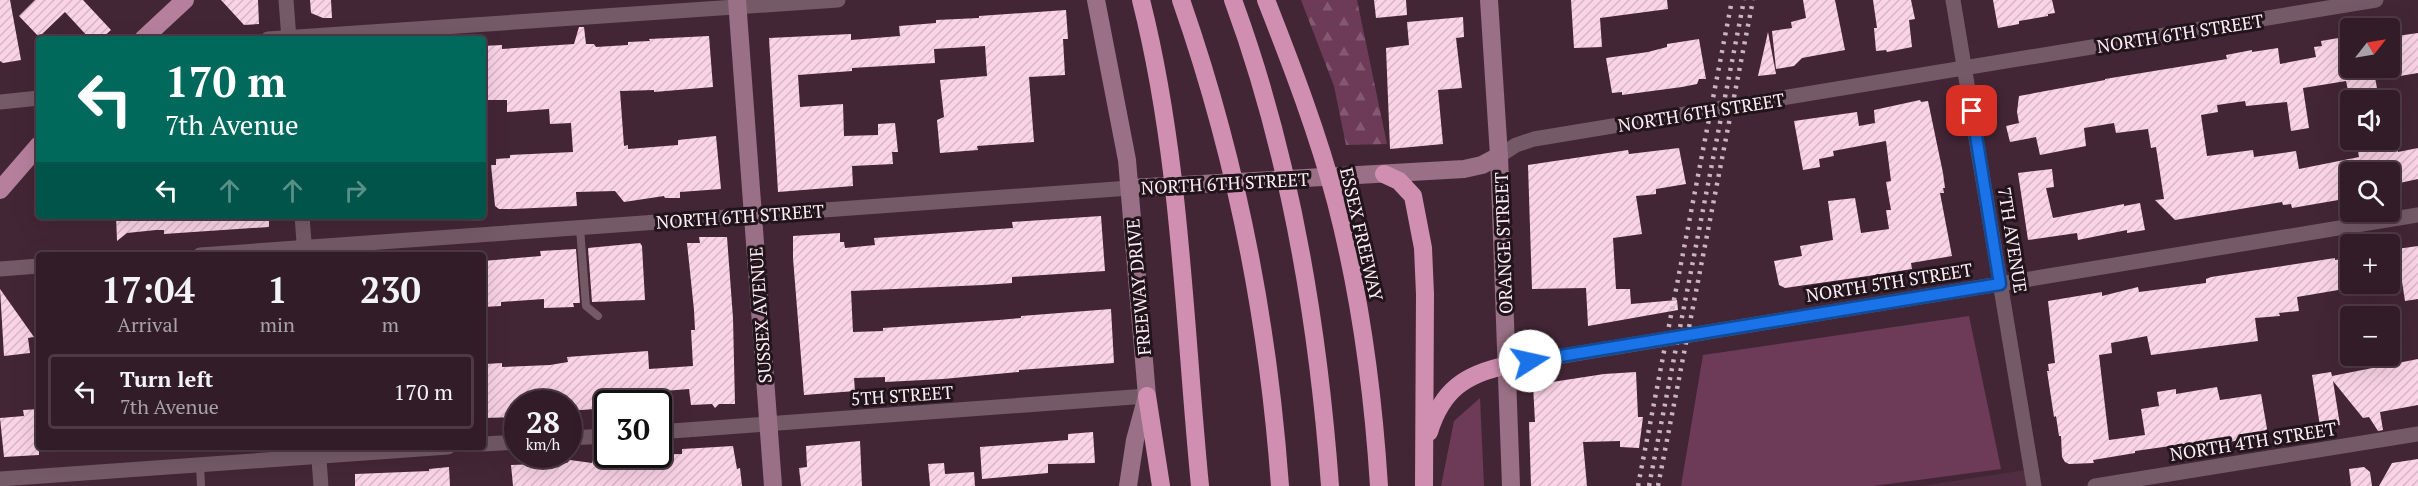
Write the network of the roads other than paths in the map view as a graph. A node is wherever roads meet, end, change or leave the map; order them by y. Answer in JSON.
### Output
{"nodes":[{"id":1,"x":185,"y":0,"type":"edge"},
{"id":2,"x":286,"y":0,"type":"edge"},
{"id":3,"x":838,"y":0,"type":"edge"},
{"id":4,"x":1096,"y":0,"type":"edge"},
{"id":5,"x":1142,"y":0,"type":"edge"},
{"id":6,"x":1181,"y":0,"type":"edge"},
{"id":7,"x":1233,"y":0,"type":"edge"},
{"id":8,"x":1266,"y":0,"type":"edge"},
{"id":9,"x":1490,"y":0,"type":"edge"},
{"id":10,"x":1953,"y":0,"type":"edge"},
{"id":11,"x":2376,"y":0,"type":"edge"},
{"id":12,"x":737,"y":4,"type":"edge"},
{"id":13,"x":151,"y":36,"type":"edge"},
{"id":14,"x":289,"y":36,"type":"edge"},
{"id":15,"x":315,"y":36,"type":"edge"},
{"id":16,"x":1964,"y":68,"type":"junction"},
{"id":17,"x":36,"y":98,"type":"edge"},
{"id":18,"x":1,"y":100,"type":"edge"},
{"id":19,"x":36,"y":148,"type":"edge"},
{"id":20,"x":1499,"y":156,"type":"junction"},
{"id":21,"x":1379,"y":174,"type":"junction"},
{"id":22,"x":1138,"y":187,"type":"junction"},
{"id":23,"x":0,"y":189,"type":"edge"},
{"id":24,"x":753,"y":215,"type":"junction"},
{"id":25,"x":2418,"y":215,"type":"edge"},
{"id":26,"x":302,"y":219,"type":"edge"},
{"id":27,"x":580,"y":228,"type":"junction"},
{"id":28,"x":304,"y":251,"type":"edge"},
{"id":29,"x":278,"y":252,"type":"edge"},
{"id":30,"x":36,"y":266,"type":"edge"},
{"id":31,"x":0,"y":269,"type":"edge"},
{"id":32,"x":2000,"y":284,"type":"junction"},
{"id":33,"x":598,"y":316,"type":"dead end"},
{"id":34,"x":1508,"y":365,"type":"junction"},
{"id":35,"x":1147,"y":396,"type":"junction"},
{"id":36,"x":768,"y":424,"type":"junction"},
{"id":37,"x":672,"y":431,"type":"edge"},
{"id":38,"x":2418,"y":434,"type":"edge"},
{"id":39,"x":504,"y":443,"type":"edge"},
{"id":40,"x":486,"y":444,"type":"edge"},
{"id":41,"x":371,"y":450,"type":"edge"},
{"id":42,"x":319,"y":452,"type":"edge"},
{"id":43,"x":1425,"y":455,"type":"junction"},
{"id":44,"x":200,"y":465,"type":"junction"},
{"id":45,"x":0,"y":479,"type":"edge"},
{"id":46,"x":201,"y":486,"type":"edge"},
{"id":47,"x":321,"y":486,"type":"edge"},
{"id":48,"x":773,"y":486,"type":"edge"},
{"id":49,"x":1128,"y":486,"type":"edge"},
{"id":50,"x":1161,"y":486,"type":"edge"},
{"id":51,"x":1200,"y":486,"type":"edge"},
{"id":52,"x":1280,"y":486,"type":"edge"},
{"id":53,"x":1330,"y":486,"type":"edge"},
{"id":54,"x":1379,"y":486,"type":"edge"},
{"id":55,"x":1424,"y":486,"type":"edge"},
{"id":56,"x":1511,"y":486,"type":"edge"},
{"id":57,"x":2034,"y":486,"type":"edge"},
{"id":58,"x":2095,"y":486,"type":"edge"}],
"edges":[{"from":1,"to":13,"type":"main road"},
{"from":2,"to":14,"type":"street"},
{"from":3,"to":12,"type":"street"},
{"from":4,"to":22,"type":"street","name":"FREEWAY DRIVE"},
{"from":5,"to":51,"type":"highway"},
{"from":6,"to":52,"type":"highway"},
{"from":7,"to":53,"type":"highway"},
{"from":8,"to":54,"type":"highway","name":"ESSEX FREEWAY"},
{"from":9,"to":20,"type":"street","name":"ORANGE STREET"},
{"from":10,"to":16,"type":"street","name":"7TH AVENUE"},
{"from":11,"to":16,"type":"street","name":"NORTH 6TH STREET"},
{"from":12,"to":15,"type":"street"},
{"from":12,"to":24,"type":"street","name":"SUSSEX AVENUE"},
{"from":16,"to":20,"type":"street","name":"NORTH 6TH STREET"},
{"from":16,"to":32,"type":"street","name":"7TH AVENUE"},
{"from":17,"to":18,"type":"street"},
{"from":19,"to":23,"type":"main road"},
{"from":20,"to":21,"type":"street","name":"NORTH 6TH STREET"},
{"from":20,"to":34,"type":"street","name":"ORANGE STREET"},
{"from":21,"to":22,"type":"street","name":"NORTH 6TH STREET"},
{"from":21,"to":43,"type":"highway"},
{"from":22,"to":24,"type":"street","name":"NORTH 6TH STREET"},
{"from":22,"to":35,"type":"street","name":"FREEWAY DRIVE"},
{"from":24,"to":27,"type":"street","name":"NORTH 6TH STREET"},
{"from":24,"to":36,"type":"street","name":"SUSSEX AVENUE"},
{"from":25,"to":32,"type":"street","name":"NORTH 5TH STREET"},
{"from":26,"to":28,"type":"street"},
{"from":27,"to":28,"type":"street","name":"NORTH 6TH STREET"},
{"from":27,"to":33,"type":"lane"},
{"from":28,"to":29,"type":"street","name":"NORTH 6TH STREET"},
{"from":30,"to":31,"type":"street"},
{"from":32,"to":34,"type":"street","name":"NORTH 5TH STREET"},
{"from":32,"to":57,"type":"street","name":"7TH AVENUE"},
{"from":34,"to":43,"type":"highway"},
{"from":34,"to":56,"type":"street","name":"ORANGE STREET"},
{"from":35,"to":36,"type":"street","name":"5TH STREET"},
{"from":35,"to":49,"type":"street","name":"FREEWAY DRIVE"},
{"from":35,"to":50,"type":"highway"},
{"from":36,"to":37,"type":"street","name":"5TH STREET"},
{"from":36,"to":48,"type":"street","name":"SUSSEX AVENUE"},
{"from":38,"to":58,"type":"street","name":"NORTH 4TH STREET"},
{"from":39,"to":40,"type":"street"},
{"from":41,"to":42,"type":"street"},
{"from":42,"to":44,"type":"street"},
{"from":42,"to":47,"type":"street"},
{"from":43,"to":55,"type":"highway"},
{"from":44,"to":45,"type":"street"},
{"from":44,"to":46,"type":"lane"}]}
